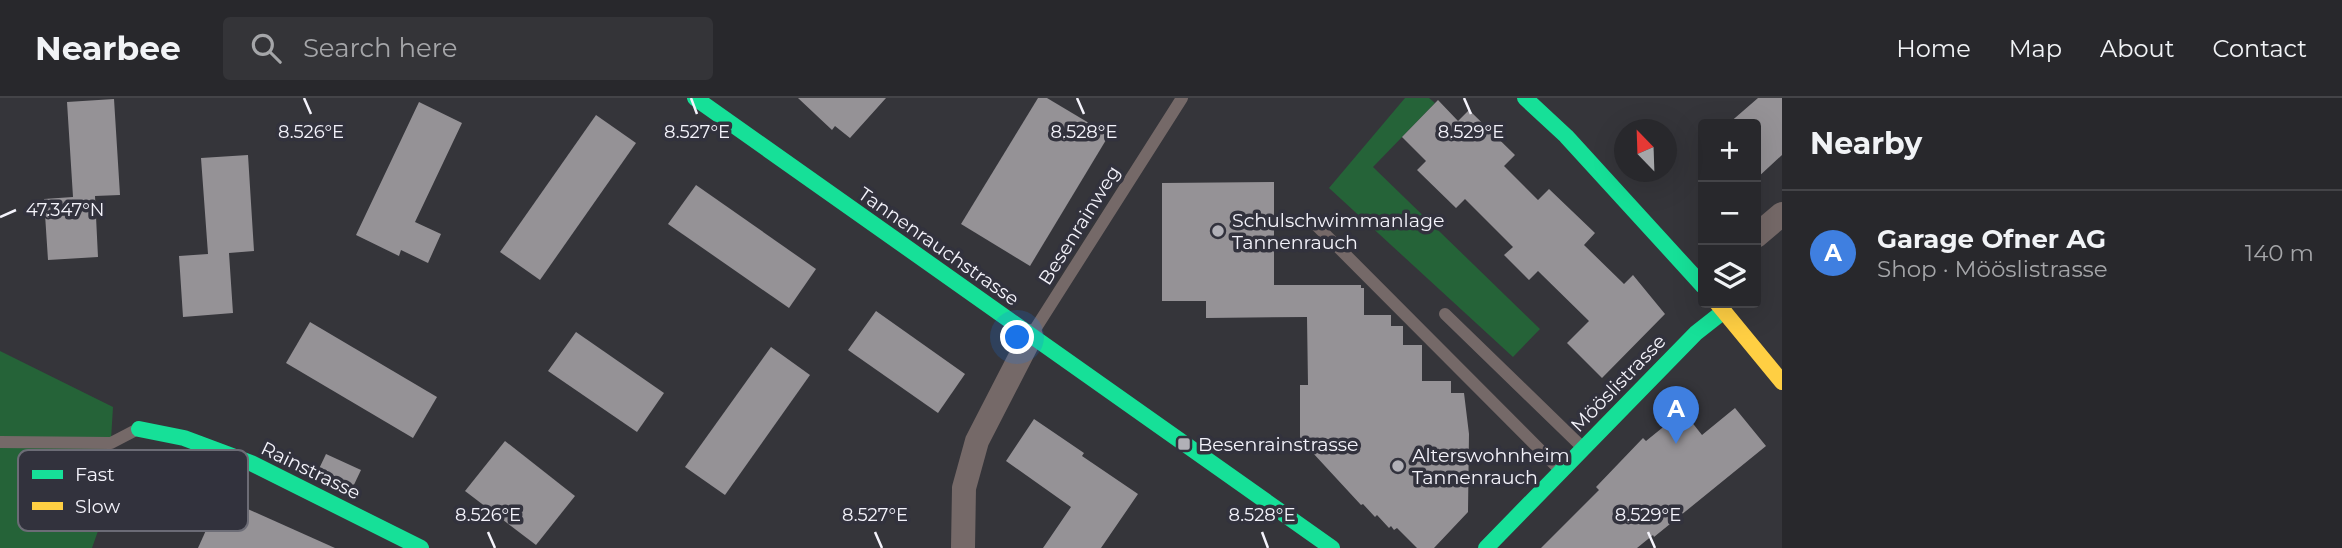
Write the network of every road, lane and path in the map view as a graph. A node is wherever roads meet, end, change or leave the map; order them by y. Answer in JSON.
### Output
{"nodes":[{"id":1,"x":695,"y":98,"type":"edge"},
{"id":2,"x":1182,"y":98,"type":"edge"},
{"id":3,"x":1525,"y":98,"type":"edge"},
{"id":4,"x":1782,"y":214,"type":"edge"},
{"id":5,"x":1313,"y":222,"type":"dead end"},
{"id":6,"x":1761,"y":232,"type":"edge"},
{"id":7,"x":1698,"y":279,"type":"edge"},
{"id":8,"x":1720,"y":308,"type":"edge"},
{"id":9,"x":1722,"y":308,"type":"edge"},
{"id":10,"x":1445,"y":314,"type":"dead end"},
{"id":11,"x":1031,"y":336,"type":"junction"},
{"id":12,"x":1782,"y":382,"type":"edge"},
{"id":13,"x":139,"y":429,"type":"joint"},
{"id":14,"x":0,"y":442,"type":"edge"},
{"id":15,"x":1584,"y":448,"type":"junction"},
{"id":16,"x":216,"y":450,"type":"edge"},
{"id":17,"x":248,"y":462,"type":"edge"},
{"id":18,"x":1561,"y":471,"type":"junction"},
{"id":19,"x":421,"y":548,"type":"edge"},
{"id":20,"x":963,"y":548,"type":"edge"},
{"id":21,"x":1332,"y":548,"type":"edge"},
{"id":22,"x":1486,"y":548,"type":"edge"}],
"edges":[{"from":1,"to":11,"type":"street","name":"Tannenrauchstrasse"},
{"from":2,"to":11,"type":"lane","name":"Besenrainweg"},
{"from":3,"to":7,"type":"street"},
{"from":4,"to":6,"type":"street"},
{"from":5,"to":18,"type":"lane"},
{"from":8,"to":15,"type":"street","name":"Mööslistrasse"},
{"from":9,"to":12,"type":"street"},
{"from":10,"to":15,"type":"lane"},
{"from":11,"to":20,"type":"street"},
{"from":11,"to":21,"type":"street","name":"Tannenrauchstrasse"},
{"from":13,"to":14,"type":"lane"},
{"from":13,"to":16,"type":"street","name":"Rainstrasse"},
{"from":15,"to":18,"type":"street","name":"Mööslistrasse"},
{"from":17,"to":19,"type":"street","name":"Rainstrasse"},
{"from":18,"to":22,"type":"street","name":"Mööslistrasse"}]}
